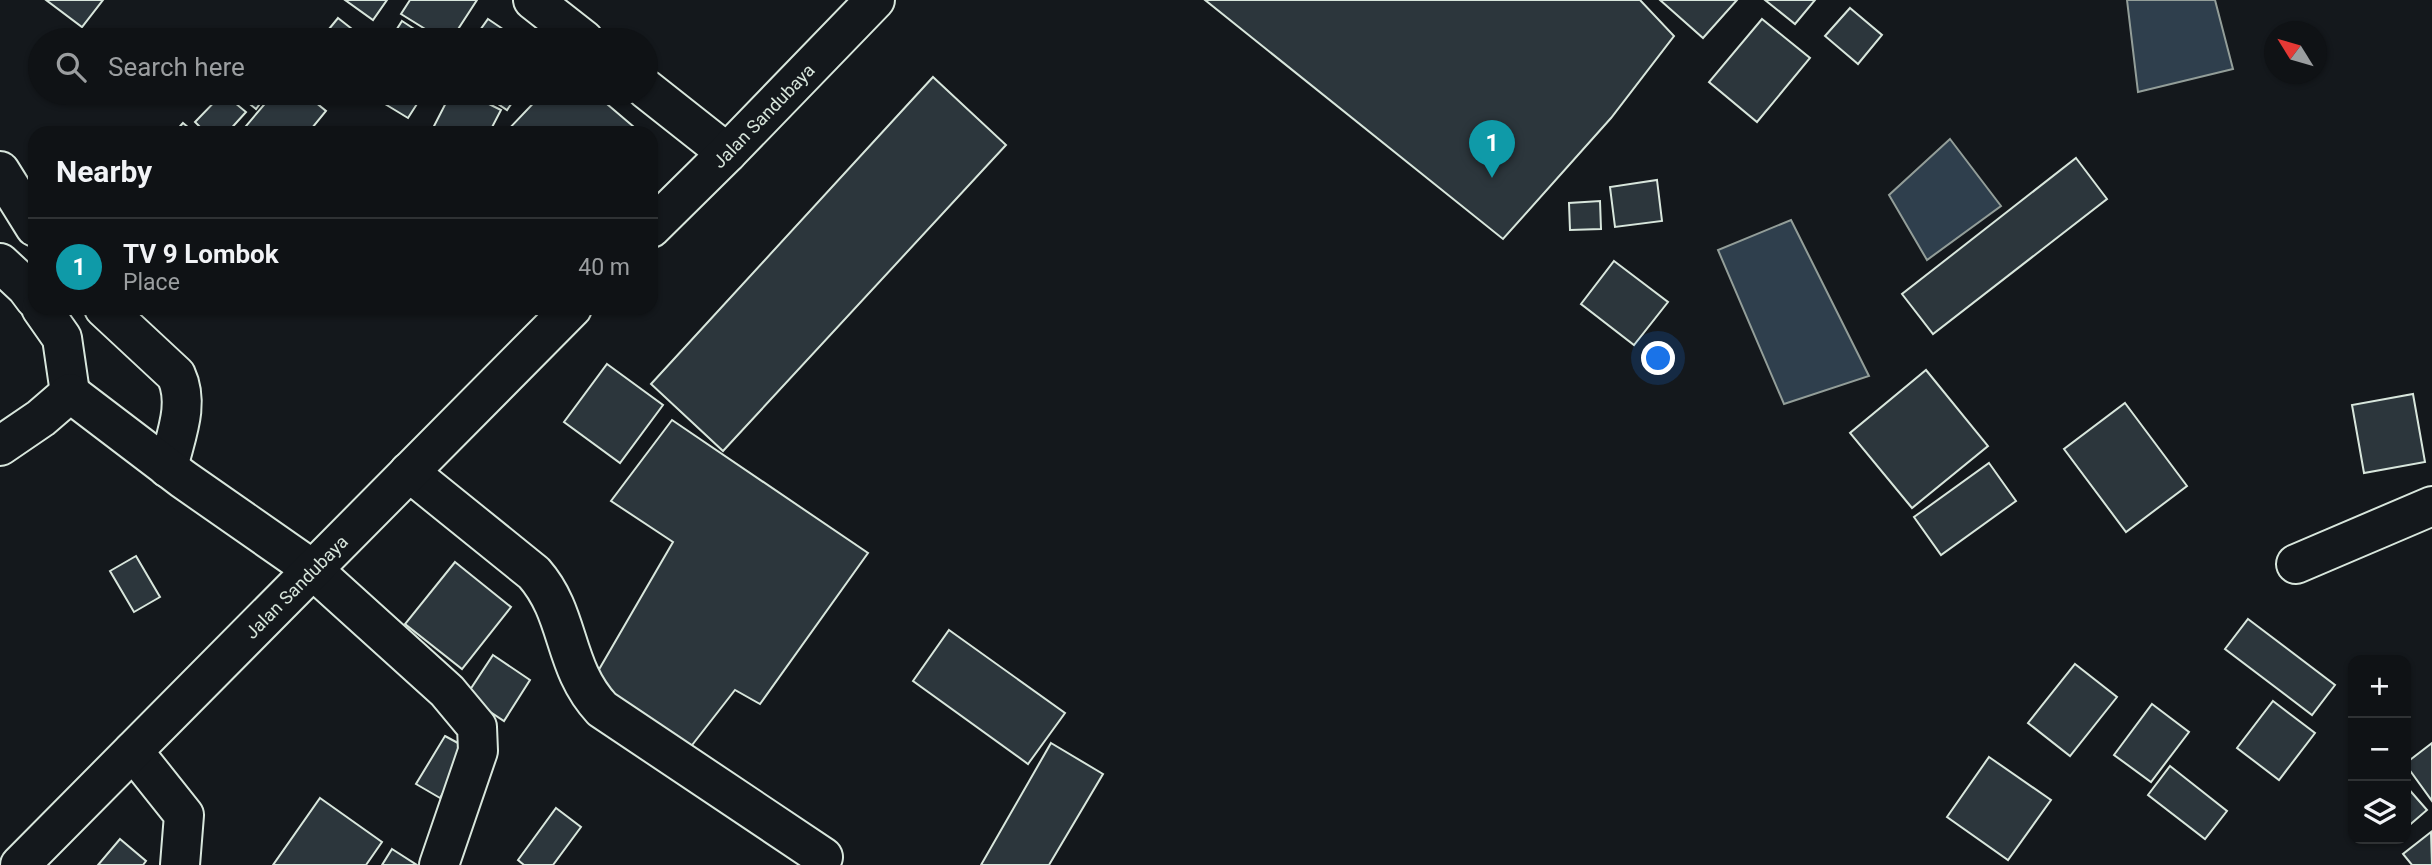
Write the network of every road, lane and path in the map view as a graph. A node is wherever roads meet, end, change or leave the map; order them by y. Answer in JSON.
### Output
{"nodes":[{"id":1,"x":533,"y":0,"type":"edge"},
{"id":2,"x":875,"y":0,"type":"edge"},
{"id":3,"x":569,"y":28,"type":"edge"},
{"id":4,"x":658,"y":98,"type":"edge"},
{"id":5,"x":727,"y":153,"type":"junction"},
{"id":6,"x":0,"y":171,"type":"edge"},
{"id":7,"x":28,"y":216,"type":"edge"},
{"id":8,"x":658,"y":222,"type":"edge"},
{"id":9,"x":0,"y":263,"type":"edge"},
{"id":10,"x":28,"y":290,"type":"edge"},
{"id":11,"x":46,"y":315,"type":"edge"},
{"id":12,"x":112,"y":315,"type":"edge"},
{"id":13,"x":565,"y":315,"type":"edge"},
{"id":14,"x":70,"y":393,"type":"junction"},
{"id":15,"x":0,"y":446,"type":"edge"},
{"id":16,"x":409,"y":472,"type":"junction"},
{"id":17,"x":176,"y":473,"type":"junction"},
{"id":18,"x":2432,"y":506,"type":"edge"},
{"id":19,"x":2296,"y":564,"type":"dead end"},
{"id":20,"x":312,"y":569,"type":"junction"},
{"id":21,"x":133,"y":751,"type":"junction"},
{"id":22,"x":822,"y":857,"type":"dead end"},
{"id":23,"x":20,"y":865,"type":"edge"},
{"id":24,"x":180,"y":865,"type":"edge"},
{"id":25,"x":439,"y":865,"type":"edge"}],
"edges":[{"from":1,"to":3,"type":"main road"},
{"from":2,"to":5,"type":"main road","name":"Jalan Sandubaya"},
{"from":4,"to":5,"type":"main road"},
{"from":5,"to":8,"type":"main road","name":"Jalan Sandubaya"},
{"from":6,"to":7,"type":"main road"},
{"from":9,"to":10,"type":"main road"},
{"from":11,"to":14,"type":"main road"},
{"from":12,"to":17,"type":"main road"},
{"from":13,"to":16,"type":"main road","name":"Jalan Sandubaya"},
{"from":14,"to":15,"type":"main road"},
{"from":14,"to":17,"type":"main road"},
{"from":16,"to":20,"type":"main road","name":"Jalan Sandubaya"},
{"from":16,"to":22,"type":"main road"},
{"from":17,"to":20,"type":"main road"},
{"from":18,"to":19,"type":"main road"},
{"from":20,"to":21,"type":"main road","name":"Jalan Sandubaya"},
{"from":20,"to":25,"type":"main road"},
{"from":21,"to":23,"type":"main road","name":"Jalan Sandubaya"},
{"from":21,"to":24,"type":"main road"}]}
